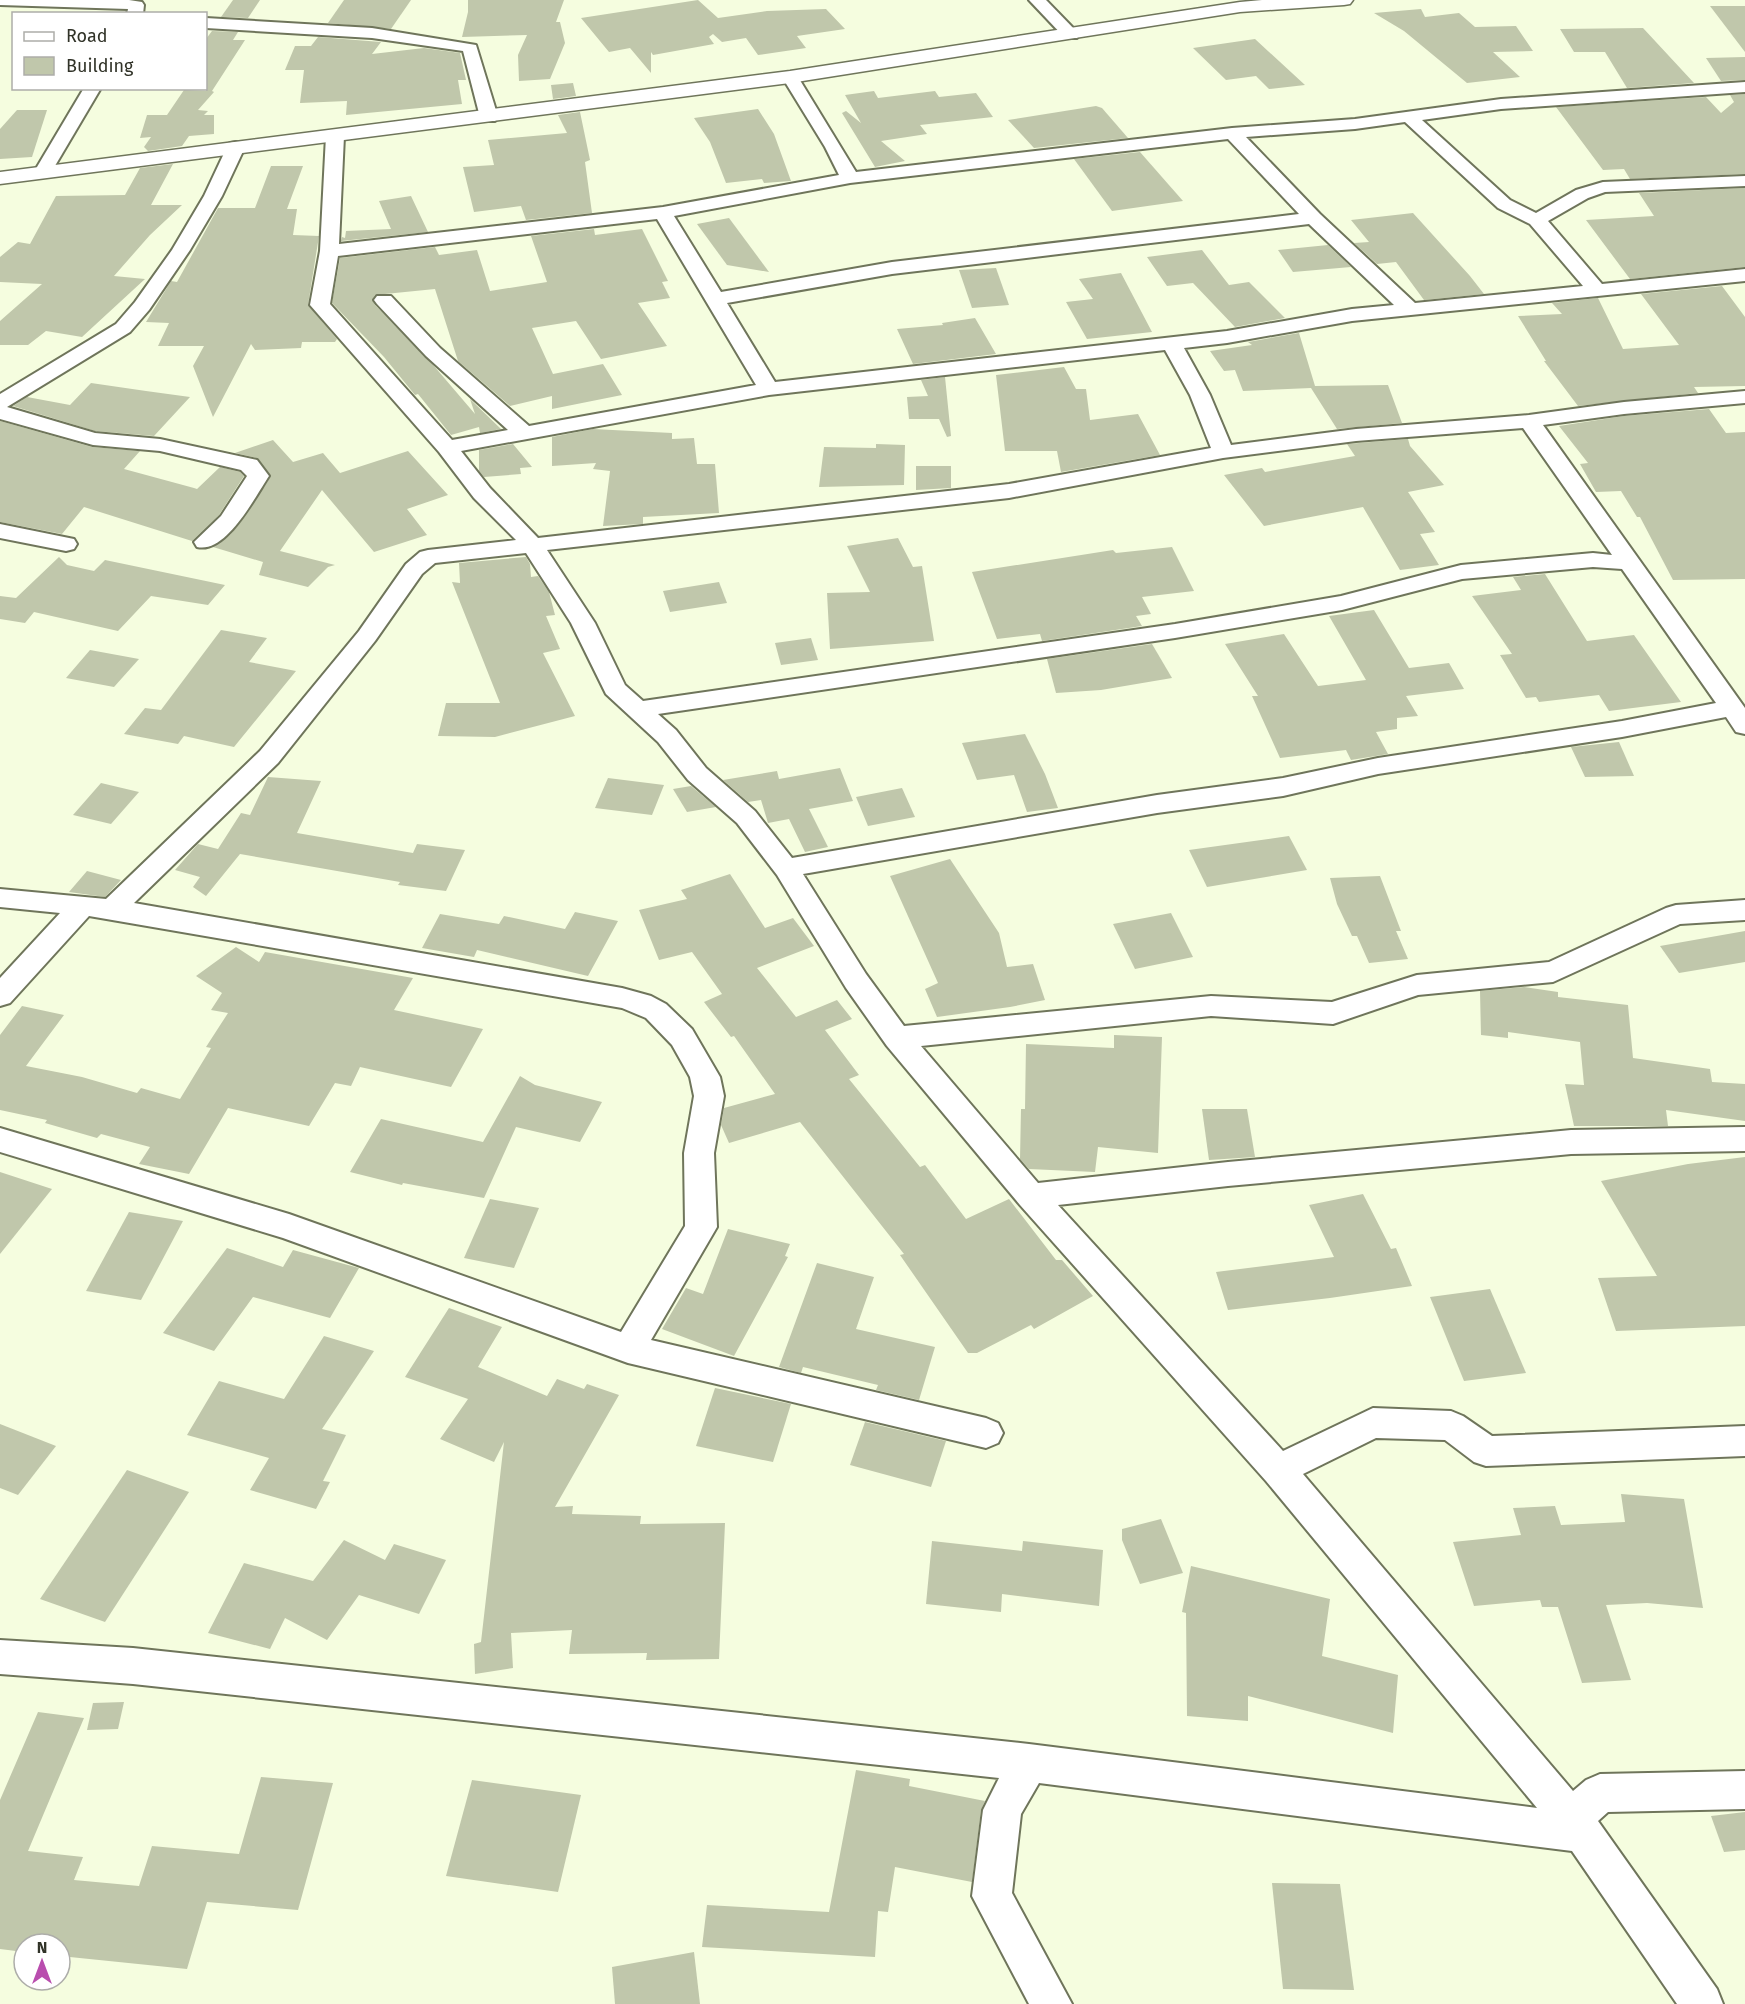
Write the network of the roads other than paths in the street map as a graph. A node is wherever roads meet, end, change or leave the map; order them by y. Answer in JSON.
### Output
{"nodes":[{"id":1,"x":0,"y":0,"type":"edge"},
{"id":2,"x":1037,"y":0,"type":"edge"},
{"id":3,"x":1344,"y":0,"type":"edge"},
{"id":4,"x":1240,"y":4,"type":"edge"},
{"id":5,"x":137,"y":6,"type":"edge"},
{"id":6,"x":207,"y":23,"type":"edge"},
{"id":7,"x":1071,"y":35,"type":"junction"},
{"id":8,"x":790,"y":77,"type":"junction"},
{"id":9,"x":1745,"y":87,"type":"edge"},
{"id":10,"x":92,"y":90,"type":"edge"},
{"id":11,"x":489,"y":117,"type":"junction"},
{"id":12,"x":1409,"y":117,"type":"junction"},
{"id":13,"x":1232,"y":133,"type":"junction"},
{"id":14,"x":335,"y":136,"type":"junction"},
{"id":15,"x":236,"y":147,"type":"junction"},
{"id":16,"x":43,"y":172,"type":"junction"},
{"id":17,"x":0,"y":178,"type":"edge"},
{"id":18,"x":850,"y":178,"type":"junction"},
{"id":19,"x":1745,"y":181,"type":"edge"},
{"id":20,"x":663,"y":213,"type":"junction"},
{"id":21,"x":1313,"y":218,"type":"junction"},
{"id":22,"x":1537,"y":220,"type":"junction"},
{"id":23,"x":329,"y":251,"type":"junction"},
{"id":24,"x":1745,"y":275,"type":"edge"},
{"id":25,"x":1597,"y":290,"type":"junction"},
{"id":26,"x":716,"y":299,"type":"junction"},
{"id":27,"x":384,"y":300,"type":"dead end"},
{"id":28,"x":1410,"y":309,"type":"junction"},
{"id":29,"x":1172,"y":344,"type":"junction"},
{"id":30,"x":769,"y":388,"type":"junction"},
{"id":31,"x":0,"y":403,"type":"edge"},
{"id":32,"x":1741,"y":404,"type":"edge"},
{"id":33,"x":0,"y":412,"type":"edge"},
{"id":34,"x":1529,"y":421,"type":"junction"},
{"id":35,"x":524,"y":433,"type":"junction"},
{"id":36,"x":447,"y":447,"type":"junction"},
{"id":37,"x":1223,"y":452,"type":"junction"},
{"id":38,"x":0,"y":531,"type":"edge"},
{"id":39,"x":205,"y":542,"type":"dead end"},
{"id":40,"x":531,"y":543,"type":"junction"},
{"id":41,"x":66,"y":544,"type":"dead end"},
{"id":42,"x":1631,"y":563,"type":"junction"},
{"id":43,"x":639,"y":709,"type":"junction"},
{"id":44,"x":1738,"y":717,"type":"edge"},
{"id":45,"x":786,"y":868,"type":"junction"},
{"id":46,"x":0,"y":898,"type":"edge"},
{"id":47,"x":83,"y":906,"type":"junction"},
{"id":48,"x":112,"y":909,"type":"junction"},
{"id":49,"x":1745,"y":910,"type":"edge"},
{"id":50,"x":0,"y":996,"type":"edge"},
{"id":51,"x":897,"y":1038,"type":"junction"},
{"id":52,"x":1745,"y":1139,"type":"edge"},
{"id":53,"x":0,"y":1140,"type":"edge"},
{"id":54,"x":1031,"y":1196,"type":"junction"},
{"id":55,"x":628,"y":1349,"type":"junction"},
{"id":56,"x":986,"y":1433,"type":"dead end"},
{"id":57,"x":1745,"y":1441,"type":"edge"},
{"id":58,"x":1278,"y":1470,"type":"junction"},
{"id":59,"x":0,"y":1657,"type":"edge"},
{"id":60,"x":1029,"y":1763,"type":"junction"},
{"id":61,"x":1745,"y":1790,"type":"edge"},
{"id":62,"x":1577,"y":1826,"type":"junction"},
{"id":63,"x":1051,"y":2004,"type":"edge"},
{"id":64,"x":1702,"y":2004,"type":"edge"}],
"edges":[{"from":1,"to":5,"type":"street"},
{"from":2,"to":7,"type":"street"},
{"from":3,"to":4,"type":"street"},
{"from":4,"to":7,"type":"street"},
{"from":6,"to":11,"type":"street"},
{"from":7,"to":8,"type":"street"},
{"from":8,"to":11,"type":"street"},
{"from":8,"to":18,"type":"street"},
{"from":9,"to":12,"type":"street"},
{"from":10,"to":16,"type":"street"},
{"from":11,"to":14,"type":"street"},
{"from":12,"to":13,"type":"street"},
{"from":12,"to":22,"type":"street"},
{"from":13,"to":18,"type":"street"},
{"from":13,"to":21,"type":"street"},
{"from":14,"to":15,"type":"street"},
{"from":14,"to":23,"type":"street"},
{"from":15,"to":16,"type":"street"},
{"from":15,"to":31,"type":"street"},
{"from":16,"to":17,"type":"street"},
{"from":18,"to":20,"type":"street"},
{"from":19,"to":22,"type":"street"},
{"from":20,"to":23,"type":"street"},
{"from":20,"to":26,"type":"street"},
{"from":21,"to":26,"type":"street"},
{"from":21,"to":28,"type":"street"},
{"from":22,"to":25,"type":"street"},
{"from":23,"to":36,"type":"street"},
{"from":24,"to":25,"type":"street"},
{"from":25,"to":28,"type":"street"},
{"from":26,"to":30,"type":"street"},
{"from":27,"to":35,"type":"street"},
{"from":28,"to":29,"type":"street"},
{"from":29,"to":30,"type":"street"},
{"from":29,"to":37,"type":"street"},
{"from":30,"to":35,"type":"street"},
{"from":32,"to":34,"type":"street"},
{"from":33,"to":39,"type":"street"},
{"from":34,"to":37,"type":"street"},
{"from":34,"to":42,"type":"street"},
{"from":35,"to":36,"type":"street"},
{"from":36,"to":40,"type":"street"},
{"from":37,"to":40,"type":"street"},
{"from":38,"to":41,"type":"street"},
{"from":40,"to":43,"type":"street"},
{"from":40,"to":48,"type":"street"},
{"from":42,"to":43,"type":"street"},
{"from":42,"to":44,"type":"street"},
{"from":43,"to":45,"type":"street"},
{"from":44,"to":45,"type":"street"},
{"from":45,"to":51,"type":"street"},
{"from":46,"to":47,"type":"street"},
{"from":47,"to":48,"type":"street"},
{"from":47,"to":50,"type":"street"},
{"from":48,"to":55,"type":"street"},
{"from":49,"to":51,"type":"street"},
{"from":51,"to":54,"type":"street"},
{"from":52,"to":54,"type":"street"},
{"from":53,"to":55,"type":"street"},
{"from":54,"to":58,"type":"street"},
{"from":55,"to":56,"type":"street"},
{"from":57,"to":58,"type":"street"},
{"from":58,"to":62,"type":"street"},
{"from":59,"to":60,"type":"street"},
{"from":60,"to":62,"type":"street"},
{"from":60,"to":63,"type":"street"},
{"from":61,"to":62,"type":"street"},
{"from":62,"to":64,"type":"street"}]}
